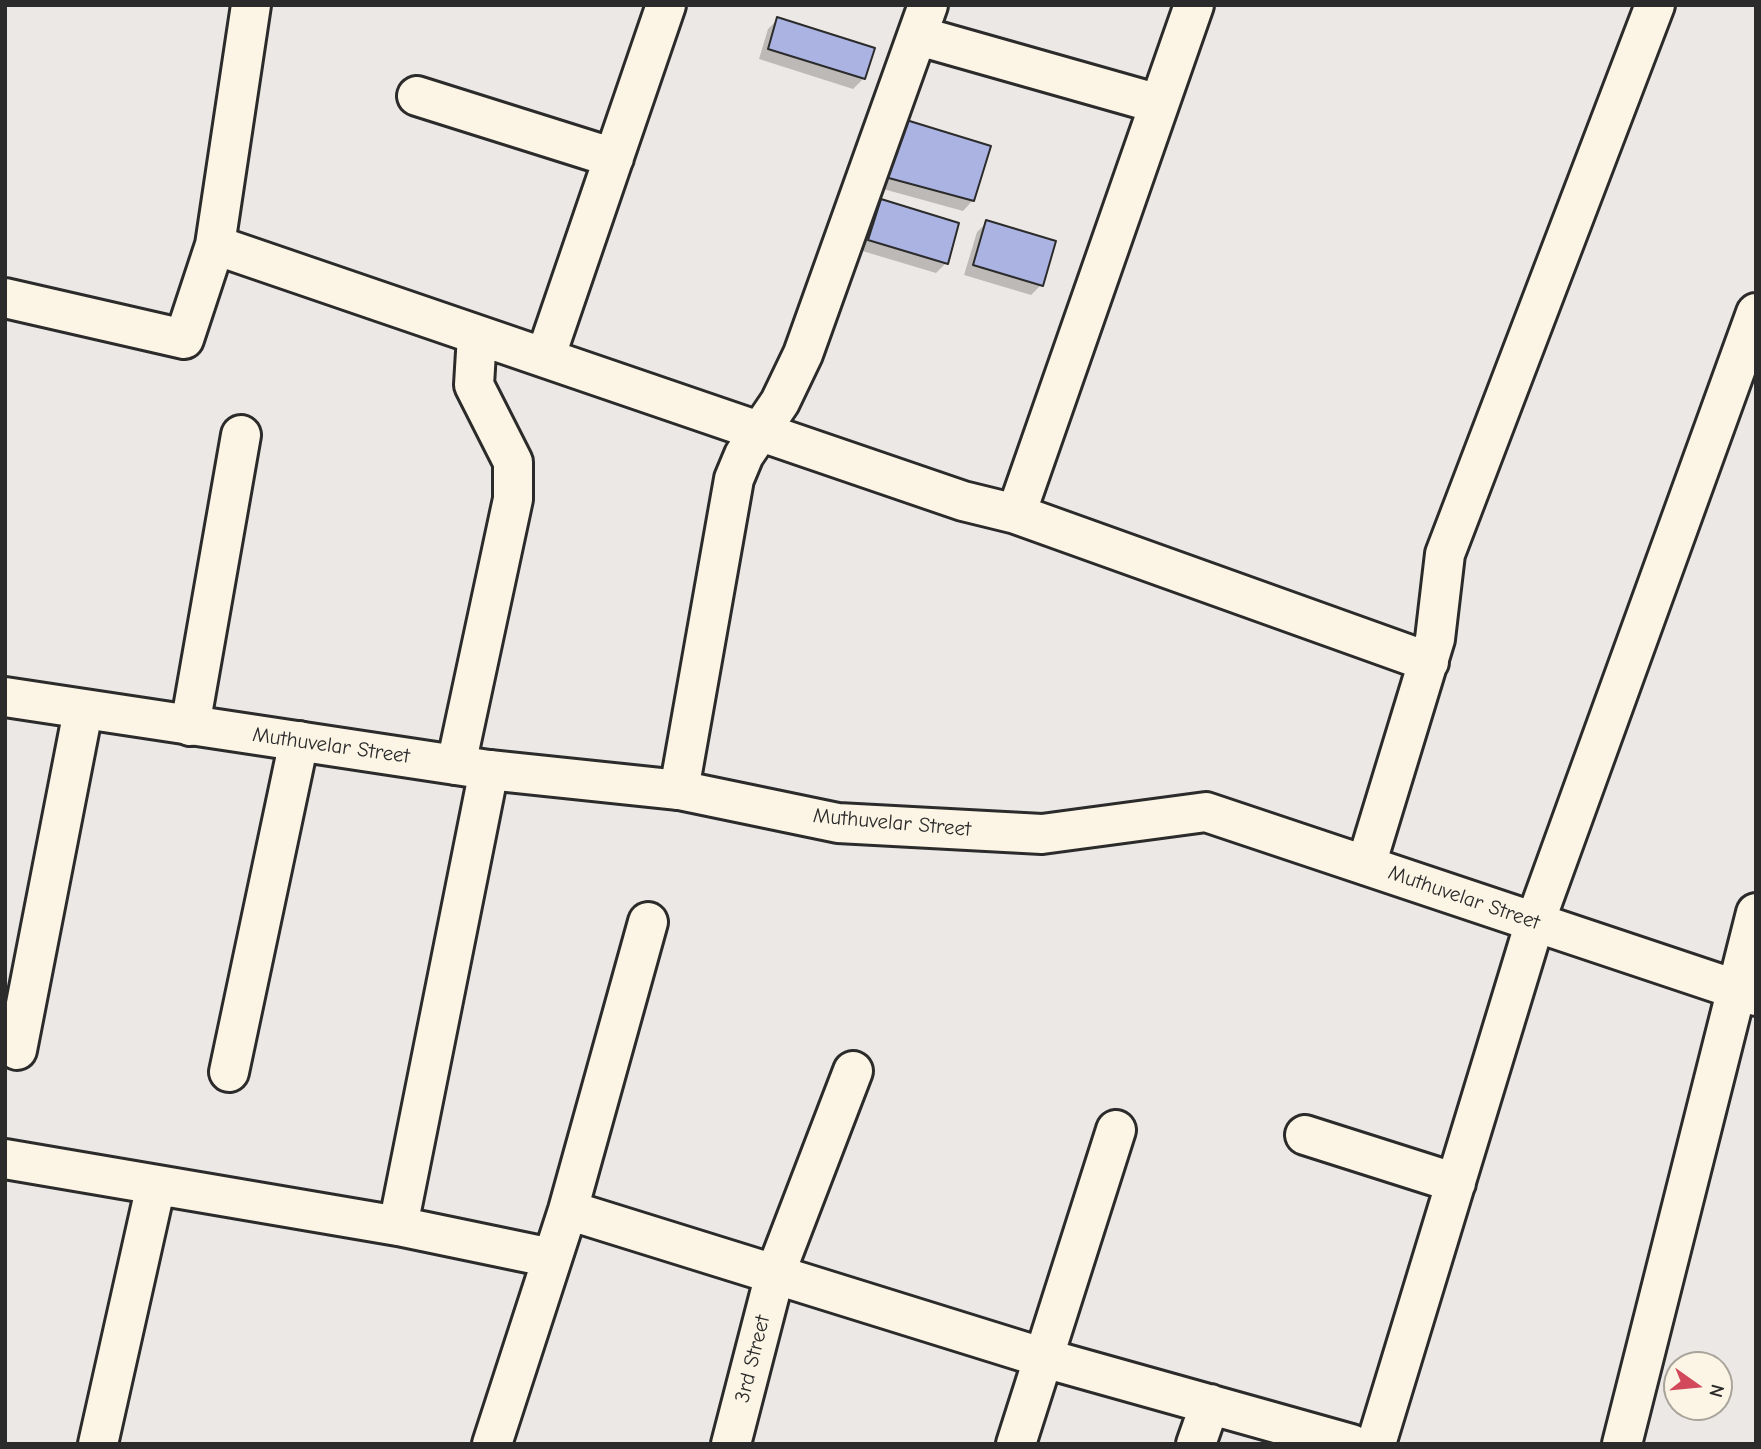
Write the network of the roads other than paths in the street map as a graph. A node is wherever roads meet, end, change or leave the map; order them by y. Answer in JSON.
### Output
{"nodes":[{"id":1,"x":251,"y":5,"type":"edge"},
{"id":2,"x":666,"y":5,"type":"edge"},
{"id":3,"x":1194,"y":5,"type":"edge"},
{"id":4,"x":1655,"y":5,"type":"edge"},
{"id":5,"x":924,"y":20,"type":"edge"},
{"id":6,"x":417,"y":96,"type":"dead end"},
{"id":7,"x":1159,"y":104,"type":"junction"},
{"id":8,"x":614,"y":158,"type":"junction"},
{"id":9,"x":215,"y":246,"type":"junction"},
{"id":10,"x":5,"y":298,"type":"edge"},
{"id":11,"x":1756,"y":313,"type":"edge"},
{"id":12,"x":477,"y":335,"type":"junction"},
{"id":13,"x":545,"y":358,"type":"junction"},
{"id":14,"x":762,"y":433,"type":"junction"},
{"id":15,"x":241,"y":435,"type":"dead end"},
{"id":16,"x":1016,"y":514,"type":"junction"},
{"id":17,"x":1429,"y":662,"type":"junction"},
{"id":18,"x":5,"y":698,"type":"edge"},
{"id":19,"x":83,"y":711,"type":"junction"},
{"id":20,"x":191,"y":726,"type":"junction"},
{"id":21,"x":299,"y":741,"type":"junction"},
{"id":22,"x":472,"y":767,"type":"junction"},
{"id":23,"x":679,"y":790,"type":"junction"},
{"id":24,"x":1366,"y":866,"type":"junction"},
{"id":25,"x":1756,"y":914,"type":"edge"},
{"id":26,"x":648,"y":922,"type":"dead end"},
{"id":27,"x":1535,"y":922,"type":"junction"},
{"id":28,"x":1746,"y":993,"type":"edge"},
{"id":29,"x":17,"y":1050,"type":"dead end"},
{"id":30,"x":853,"y":1071,"type":"dead end"},
{"id":31,"x":229,"y":1072,"type":"dead end"},
{"id":32,"x":1116,"y":1129,"type":"dead end"},
{"id":33,"x":1305,"y":1135,"type":"dead end"},
{"id":34,"x":5,"y":1159,"type":"edge"},
{"id":35,"x":1456,"y":1184,"type":"junction"},
{"id":36,"x":156,"y":1185,"type":"junction"},
{"id":37,"x":568,"y":1210,"type":"junction"},
{"id":38,"x":398,"y":1226,"type":"junction"},
{"id":39,"x":552,"y":1258,"type":"junction"},
{"id":40,"x":775,"y":1274,"type":"junction"},
{"id":41,"x":1044,"y":1358,"type":"junction"},
{"id":42,"x":1210,"y":1404,"type":"junction"},
{"id":43,"x":99,"y":1444,"type":"edge"},
{"id":44,"x":492,"y":1444,"type":"edge"},
{"id":45,"x":731,"y":1444,"type":"edge"},
{"id":46,"x":1016,"y":1444,"type":"edge"},
{"id":47,"x":1196,"y":1444,"type":"edge"},
{"id":48,"x":1352,"y":1444,"type":"edge"},
{"id":49,"x":1376,"y":1444,"type":"edge"},
{"id":50,"x":1622,"y":1444,"type":"edge"}],
"edges":[{"from":1,"to":9,"type":"street"},
{"from":2,"to":8,"type":"street"},
{"from":3,"to":7,"type":"street"},
{"from":4,"to":17,"type":"street"},
{"from":5,"to":7,"type":"street"},
{"from":5,"to":14,"type":"street"},
{"from":6,"to":8,"type":"street"},
{"from":7,"to":16,"type":"street"},
{"from":8,"to":13,"type":"street"},
{"from":9,"to":10,"type":"street"},
{"from":9,"to":12,"type":"street"},
{"from":11,"to":27,"type":"street"},
{"from":12,"to":13,"type":"street"},
{"from":12,"to":22,"type":"street"},
{"from":13,"to":14,"type":"street"},
{"from":14,"to":16,"type":"street"},
{"from":14,"to":23,"type":"street"},
{"from":15,"to":20,"type":"street"},
{"from":16,"to":17,"type":"street"},
{"from":17,"to":24,"type":"street"},
{"from":18,"to":19,"type":"street","name":"Muthuvelar Street"},
{"from":19,"to":20,"type":"street","name":"Muthuvelar Street"},
{"from":19,"to":29,"type":"street"},
{"from":20,"to":21,"type":"street","name":"Muthuvelar Street"},
{"from":21,"to":22,"type":"street","name":"Muthuvelar Street"},
{"from":21,"to":31,"type":"street"},
{"from":22,"to":23,"type":"street","name":"Muthuvelar Street"},
{"from":22,"to":38,"type":"street"},
{"from":23,"to":24,"type":"street","name":"Muthuvelar Street"},
{"from":24,"to":27,"type":"street","name":"Muthuvelar Street"},
{"from":25,"to":28,"type":"street"},
{"from":26,"to":37,"type":"street"},
{"from":27,"to":28,"type":"street","name":"Muthuvelar Street"},
{"from":27,"to":35,"type":"street"},
{"from":28,"to":50,"type":"street"},
{"from":30,"to":40,"type":"street","name":"3rd Street"},
{"from":32,"to":41,"type":"street"},
{"from":33,"to":35,"type":"street"},
{"from":34,"to":36,"type":"street"},
{"from":35,"to":49,"type":"street"},
{"from":36,"to":38,"type":"street"},
{"from":36,"to":43,"type":"street"},
{"from":37,"to":39,"type":"street"},
{"from":37,"to":40,"type":"street"},
{"from":38,"to":39,"type":"street"},
{"from":39,"to":44,"type":"street"},
{"from":40,"to":41,"type":"street"},
{"from":40,"to":45,"type":"street","name":"3rd Street"},
{"from":41,"to":42,"type":"street"},
{"from":41,"to":46,"type":"street"},
{"from":42,"to":47,"type":"street"},
{"from":42,"to":48,"type":"street"}]}
